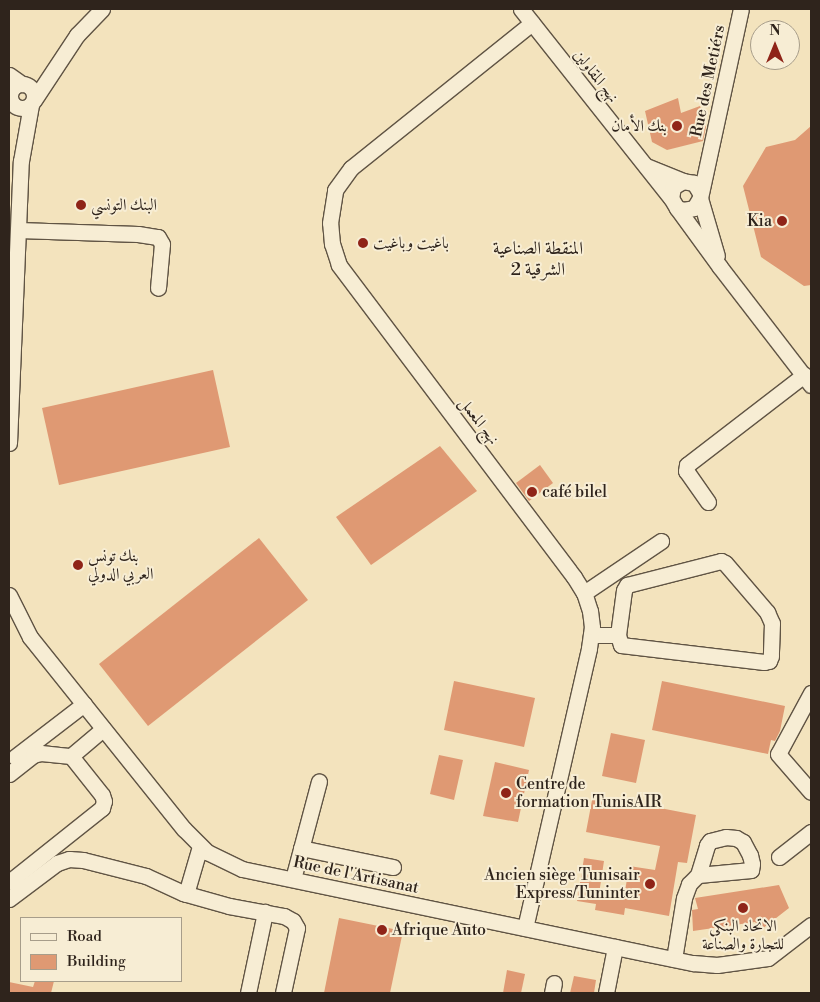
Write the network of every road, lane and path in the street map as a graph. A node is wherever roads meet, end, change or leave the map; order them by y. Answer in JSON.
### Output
{"nodes":[{"id":1,"x":102,"y":9,"type":"edge"},
{"id":2,"x":521,"y":9,"type":"edge"},
{"id":3,"x":741,"y":9,"type":"edge"},
{"id":4,"x":532,"y":24,"type":"junction"},
{"id":5,"x":65,"y":55,"type":"junction"},
{"id":6,"x":9,"y":75,"type":"edge"},
{"id":7,"x":25,"y":85,"type":"junction"},
{"id":8,"x":11,"y":102,"type":"edge"},
{"id":9,"x":32,"y":102,"type":"junction"},
{"id":10,"x":21,"y":161,"type":"junction"},
{"id":11,"x":708,"y":161,"type":"junction"},
{"id":12,"x":644,"y":165,"type":"junction"},
{"id":13,"x":686,"y":181,"type":"junction"},
{"id":14,"x":700,"y":196,"type":"junction"},
{"id":15,"x":674,"y":203,"type":"junction"},
{"id":16,"x":18,"y":230,"type":"junction"},
{"id":17,"x":13,"y":260,"type":"edge"},
{"id":18,"x":720,"y":267,"type":"junction"},
{"id":19,"x":158,"y":288,"type":"dead end"},
{"id":20,"x":11,"y":331,"type":"edge"},
{"id":21,"x":808,"y":380,"type":"edge"},
{"id":22,"x":9,"y":443,"type":"edge"},
{"id":23,"x":708,"y":502,"type":"dead end"},
{"id":24,"x":661,"y":542,"type":"dead end"},
{"id":25,"x":584,"y":593,"type":"junction"},
{"id":26,"x":9,"y":595,"type":"edge"},
{"id":27,"x":591,"y":635,"type":"junction"},
{"id":28,"x":618,"y":635,"type":"junction"},
{"id":29,"x":811,"y":692,"type":"edge"},
{"id":30,"x":84,"y":704,"type":"junction"},
{"id":31,"x":103,"y":729,"type":"junction"},
{"id":32,"x":71,"y":756,"type":"junction"},
{"id":33,"x":9,"y":762,"type":"edge"},
{"id":34,"x":9,"y":774,"type":"edge"},
{"id":35,"x":319,"y":781,"type":"dead end"},
{"id":36,"x":811,"y":792,"type":"edge"},
{"id":37,"x":811,"y":832,"type":"edge"},
{"id":38,"x":200,"y":846,"type":"junction"},
{"id":39,"x":301,"y":848,"type":"junction"},
{"id":40,"x":779,"y":857,"type":"dead end"},
{"id":41,"x":393,"y":866,"type":"dead end"},
{"id":42,"x":698,"y":875,"type":"dead end"},
{"id":43,"x":293,"y":880,"type":"junction"},
{"id":44,"x":9,"y":882,"type":"edge"},
{"id":45,"x":186,"y":894,"type":"junction"},
{"id":46,"x":9,"y":899,"type":"edge"},
{"id":47,"x":265,"y":912,"type":"junction"},
{"id":48,"x":811,"y":925,"type":"edge"},
{"id":49,"x":525,"y":928,"type":"junction"},
{"id":50,"x":615,"y":947,"type":"junction"},
{"id":51,"x":674,"y":959,"type":"junction"},
{"id":52,"x":248,"y":993,"type":"edge"},
{"id":53,"x":283,"y":993,"type":"edge"},
{"id":54,"x":606,"y":993,"type":"edge"}],
"edges":[{"from":1,"to":5,"type":"street"},
{"from":2,"to":4,"type":"street","name":"نهج المقاولين"},
{"from":3,"to":11,"type":"street","name":"Rue des Metiérs"},
{"from":4,"to":12,"type":"street","name":"نهج المقاولين"},
{"from":4,"to":25,"type":"street","name":"نهج المعمل"},
{"from":5,"to":7,"type":"street"},
{"from":5,"to":9,"type":"street"},
{"from":6,"to":7,"type":"street"},
{"from":7,"to":8,"type":"street"},
{"from":7,"to":9,"type":"street"},
{"from":8,"to":9,"type":"street"},
{"from":8,"to":10,"type":"street"},
{"from":9,"to":10,"type":"street"},
{"from":10,"to":16,"type":"street"},
{"from":11,"to":13,"type":"street","name":"Rue des Metiérs"},
{"from":11,"to":14,"type":"street","name":"Rue des Metiérs"},
{"from":12,"to":13,"type":"street","name":"نهج المقاولين"},
{"from":12,"to":15,"type":"street","name":"نهج المقاولين"},
{"from":13,"to":14,"type":"street"},
{"from":13,"to":15,"type":"street"},
{"from":14,"to":15,"type":"street"},
{"from":14,"to":18,"type":"street","name":"نهج المقاولين"},
{"from":15,"to":18,"type":"street","name":"نهج المقاولين"},
{"from":16,"to":17,"type":"street"},
{"from":16,"to":19,"type":"street"},
{"from":17,"to":20,"type":"street"},
{"from":18,"to":21,"type":"street","name":"نهج المقاولين"},
{"from":20,"to":22,"type":"street"},
{"from":21,"to":23,"type":"street"},
{"from":24,"to":25,"type":"street"},
{"from":25,"to":27,"type":"street","name":"نهج المعمل"},
{"from":26,"to":30,"type":"street","name":"Rue de l'Artisanat"},
{"from":27,"to":28,"type":"street"},
{"from":27,"to":49,"type":"street","name":"نهج المعمل"},
{"from":28,"to":28,"type":"street"},
{"from":29,"to":36,"type":"street"},
{"from":30,"to":31,"type":"street","name":"Rue de l'Artisanat"},
{"from":30,"to":33,"type":"street"},
{"from":31,"to":32,"type":"street"},
{"from":31,"to":38,"type":"street","name":"Rue de l'Artisanat"},
{"from":32,"to":34,"type":"street"},
{"from":32,"to":44,"type":"street"},
{"from":35,"to":39,"type":"street"},
{"from":37,"to":40,"type":"street"},
{"from":38,"to":43,"type":"street","name":"Rue de l'Artisanat"},
{"from":38,"to":45,"type":"street"},
{"from":39,"to":41,"type":"street"},
{"from":39,"to":43,"type":"street"},
{"from":42,"to":51,"type":"street"},
{"from":43,"to":49,"type":"street","name":"Rue de l'Artisanat"},
{"from":45,"to":46,"type":"street"},
{"from":45,"to":47,"type":"street"},
{"from":47,"to":52,"type":"street"},
{"from":47,"to":53,"type":"street"},
{"from":48,"to":51,"type":"street","name":"Rue de l'Artisanat"},
{"from":49,"to":50,"type":"street","name":"Rue de l'Artisanat"},
{"from":50,"to":51,"type":"street","name":"Rue de l'Artisanat"},
{"from":50,"to":54,"type":"street"}]}
